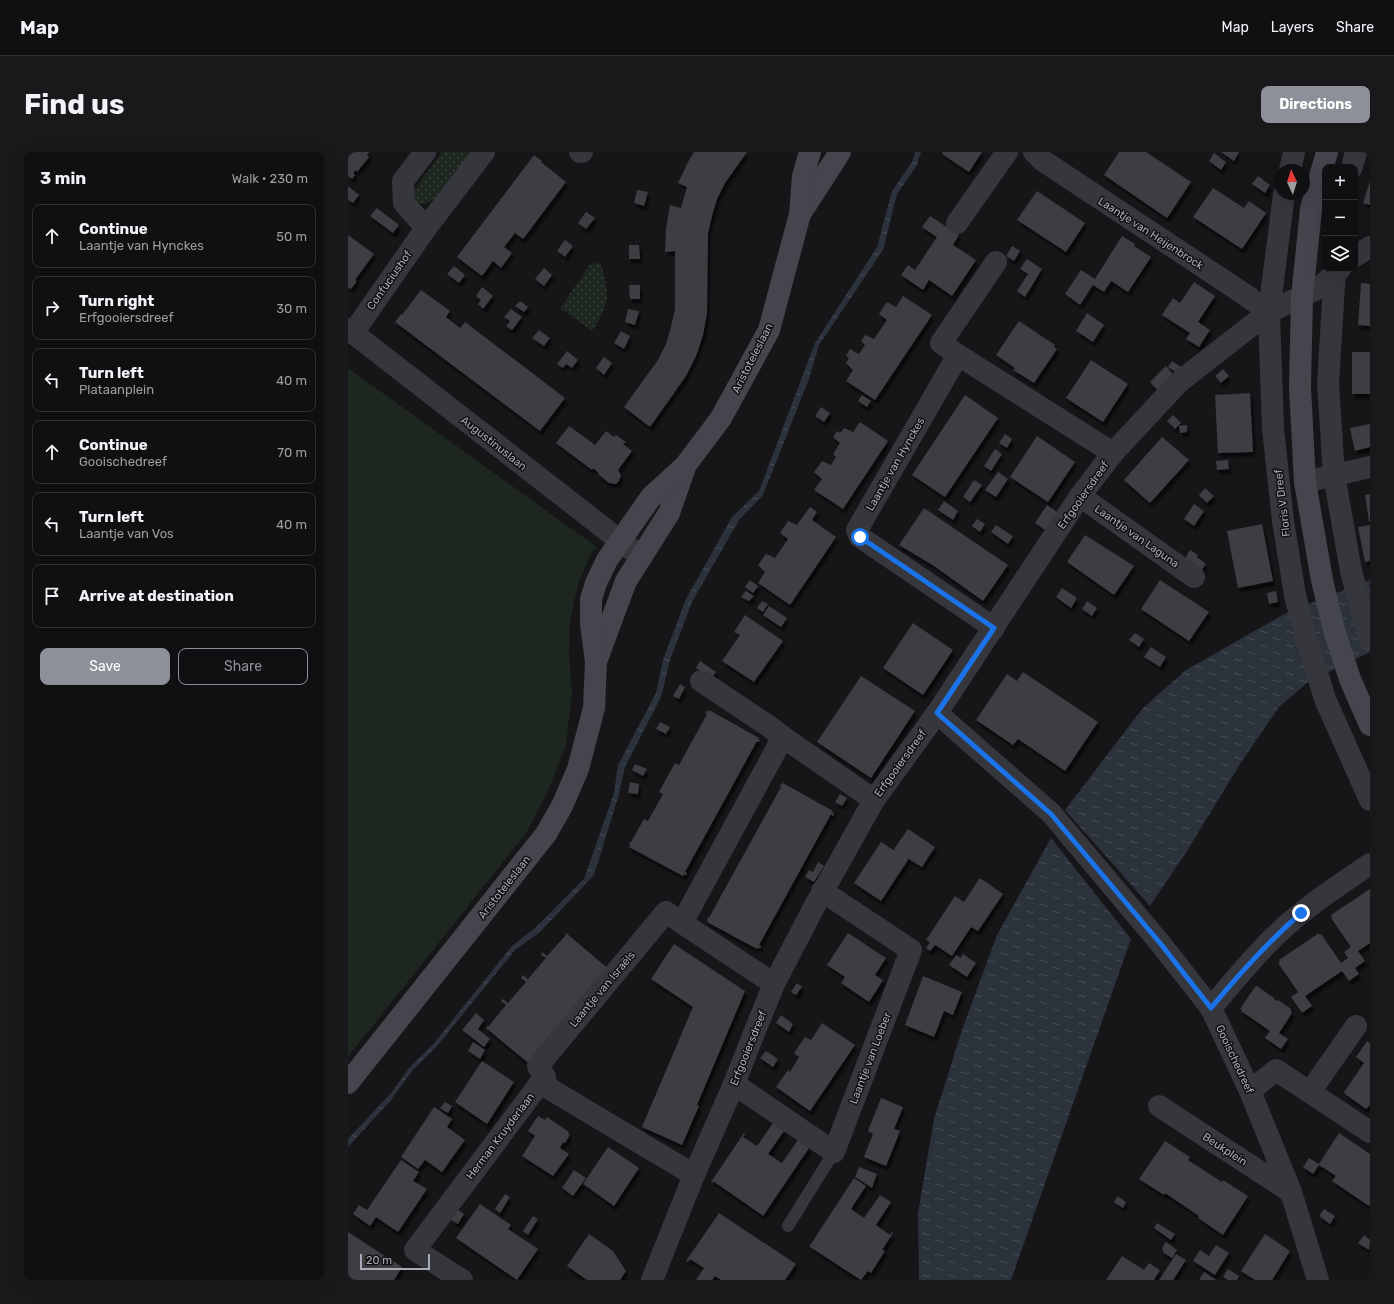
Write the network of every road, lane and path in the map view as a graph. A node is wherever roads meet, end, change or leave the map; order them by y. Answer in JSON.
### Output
{"nodes":[{"id":1,"x":425,"y":152,"type":"edge"},
{"id":2,"x":484,"y":152,"type":"edge"},
{"id":3,"x":810,"y":152,"type":"edge"},
{"id":4,"x":840,"y":152,"type":"edge"},
{"id":5,"x":1007,"y":152,"type":"edge"},
{"id":6,"x":1034,"y":152,"type":"edge"},
{"id":7,"x":1294,"y":152,"type":"edge"},
{"id":8,"x":1327,"y":152,"type":"edge"},
{"id":9,"x":1356,"y":152,"type":"edge"},
{"id":10,"x":1291,"y":164,"type":"edge"},
{"id":11,"x":1353,"y":164,"type":"edge"},
{"id":12,"x":1283,"y":200,"type":"edge"},
{"id":13,"x":800,"y":214,"type":"junction"},
{"id":14,"x":957,"y":223,"type":"dead end"},
{"id":15,"x":426,"y":228,"type":"junction"},
{"id":16,"x":1370,"y":247,"type":"edge"},
{"id":17,"x":1358,"y":254,"type":"edge"},
{"id":18,"x":996,"y":262,"type":"dead end"},
{"id":19,"x":1336,"y":272,"type":"edge"},
{"id":20,"x":1337,"y":272,"type":"edge"},
{"id":21,"x":1302,"y":296,"type":"junction"},
{"id":22,"x":1269,"y":312,"type":"junction"},
{"id":23,"x":350,"y":331,"type":"edge"},
{"id":24,"x":958,"y":355,"type":"junction"},
{"id":25,"x":1113,"y":453,"type":"junction"},
{"id":26,"x":685,"y":466,"type":"junction"},
{"id":27,"x":1370,"y":466,"type":"edge"},
{"id":28,"x":1334,"y":475,"type":"junction"},
{"id":29,"x":1305,"y":482,"type":"junction"},
{"id":30,"x":1080,"y":496,"type":"junction"},
{"id":31,"x":621,"y":542,"type":"junction"},
{"id":32,"x":640,"y":557,"type":"junction"},
{"id":33,"x":1194,"y":576,"type":"dead end"},
{"id":34,"x":994,"y":628,"type":"junction"},
{"id":35,"x":1370,"y":641,"type":"edge"},
{"id":36,"x":596,"y":662,"type":"junction"},
{"id":37,"x":701,"y":681,"type":"dead end"},
{"id":38,"x":937,"y":713,"type":"junction"},
{"id":39,"x":1370,"y":725,"type":"edge"},
{"id":40,"x":783,"y":737,"type":"junction"},
{"id":41,"x":874,"y":800,"type":"junction"},
{"id":42,"x":1370,"y":800,"type":"edge"},
{"id":43,"x":1370,"y":864,"type":"edge"},
{"id":44,"x":822,"y":891,"type":"junction"},
{"id":45,"x":682,"y":923,"type":"junction"},
{"id":46,"x":774,"y":984,"type":"junction"},
{"id":47,"x":1211,"y":1008,"type":"junction"},
{"id":48,"x":1356,"y":1026,"type":"dead end"},
{"id":49,"x":348,"y":1083,"type":"edge"},
{"id":50,"x":540,"y":1083,"type":"junction"},
{"id":51,"x":734,"y":1084,"type":"junction"},
{"id":52,"x":1250,"y":1092,"type":"junction"},
{"id":53,"x":1310,"y":1092,"type":"junction"},
{"id":54,"x":1159,"y":1106,"type":"dead end"},
{"id":55,"x":1370,"y":1132,"type":"edge"},
{"id":56,"x":834,"y":1152,"type":"junction"},
{"id":57,"x":694,"y":1175,"type":"junction"},
{"id":58,"x":1291,"y":1192,"type":"junction"},
{"id":59,"x":788,"y":1226,"type":"dead end"},
{"id":60,"x":462,"y":1280,"type":"edge"},
{"id":61,"x":652,"y":1280,"type":"edge"},
{"id":62,"x":1318,"y":1280,"type":"edge"}],
"edges":[{"from":1,"to":15,"type":"street"},
{"from":2,"to":15,"type":"street","name":"Confuciushof"},
{"from":3,"to":13,"type":"street","name":"Aristoteleslaan"},
{"from":4,"to":13,"type":"street","name":"Aristoteleslaan"},
{"from":5,"to":14,"type":"street"},
{"from":6,"to":22,"type":"street","name":"Laantje van Heijenbrock"},
{"from":7,"to":10,"type":"street"},
{"from":8,"to":21,"type":"street"},
{"from":9,"to":11,"type":"street"},
{"from":12,"to":22,"type":"street","name":"Floris V Dreef"},
{"from":13,"to":26,"type":"street","name":"Aristoteleslaan"},
{"from":15,"to":23,"type":"street","name":"Confuciushof"},
{"from":16,"to":17,"type":"street"},
{"from":18,"to":24,"type":"street"},
{"from":19,"to":21,"type":"street","name":"Erfgooiersdreef"},
{"from":20,"to":28,"type":"street"},
{"from":21,"to":22,"type":"street","name":"Erfgooiersdreef"},
{"from":21,"to":29,"type":"street"},
{"from":22,"to":25,"type":"street","name":"Erfgooiersdreef"},
{"from":22,"to":42,"type":"street","name":"Floris V Dreef"},
{"from":23,"to":31,"type":"street","name":"Augustinuslaan"},
{"from":24,"to":25,"type":"street"},
{"from":24,"to":34,"type":"street","name":"Laantje van Hynckes"},
{"from":25,"to":30,"type":"street","name":"Erfgooiersdreef"},
{"from":26,"to":31,"type":"street","name":"Aristoteleslaan"},
{"from":26,"to":32,"type":"street","name":"Aristoteleslaan"},
{"from":27,"to":28,"type":"street"},
{"from":28,"to":29,"type":"street"},
{"from":28,"to":35,"type":"street"},
{"from":29,"to":39,"type":"street"},
{"from":30,"to":33,"type":"street","name":"Laantje van Laguna"},
{"from":30,"to":34,"type":"street","name":"Erfgooiersdreef"},
{"from":31,"to":32,"type":"street","name":"Augustinuslaan"},
{"from":31,"to":36,"type":"street","name":"Aristoteleslaan"},
{"from":32,"to":36,"type":"street","name":"Aristoteleslaan"},
{"from":34,"to":38,"type":"street","name":"Erfgooiersdreef"},
{"from":36,"to":49,"type":"street","name":"Aristoteleslaan"},
{"from":37,"to":40,"type":"street"},
{"from":38,"to":41,"type":"street","name":"Erfgooiersdreef"},
{"from":38,"to":47,"type":"street","name":"Gooischedreef"},
{"from":40,"to":41,"type":"street"},
{"from":40,"to":45,"type":"street"},
{"from":41,"to":44,"type":"street","name":"Erfgooiersdreef"},
{"from":43,"to":47,"type":"street"},
{"from":44,"to":46,"type":"street","name":"Erfgooiersdreef"},
{"from":44,"to":56,"type":"street","name":"Laantje van Loeber"},
{"from":45,"to":46,"type":"street","name":"Laantje van Israëls"},
{"from":45,"to":50,"type":"street","name":"Laantje van Israëls"},
{"from":46,"to":51,"type":"street","name":"Erfgooiersdreef"},
{"from":47,"to":52,"type":"street","name":"Gooischedreef"},
{"from":48,"to":53,"type":"street"},
{"from":50,"to":57,"type":"street","name":"Herman Kruyderlaan"},
{"from":50,"to":60,"type":"street","name":"Herman Kruyderlaan"},
{"from":51,"to":56,"type":"street"},
{"from":51,"to":57,"type":"street","name":"Erfgooiersdreef"},
{"from":52,"to":53,"type":"street"},
{"from":52,"to":58,"type":"street","name":"Gooischedreef"},
{"from":53,"to":55,"type":"street"},
{"from":54,"to":58,"type":"street","name":"Beukplein"},
{"from":56,"to":59,"type":"lane"},
{"from":57,"to":61,"type":"street","name":"Erfgooiersdreef"},
{"from":58,"to":62,"type":"street","name":"Gooischedreef"}]}
